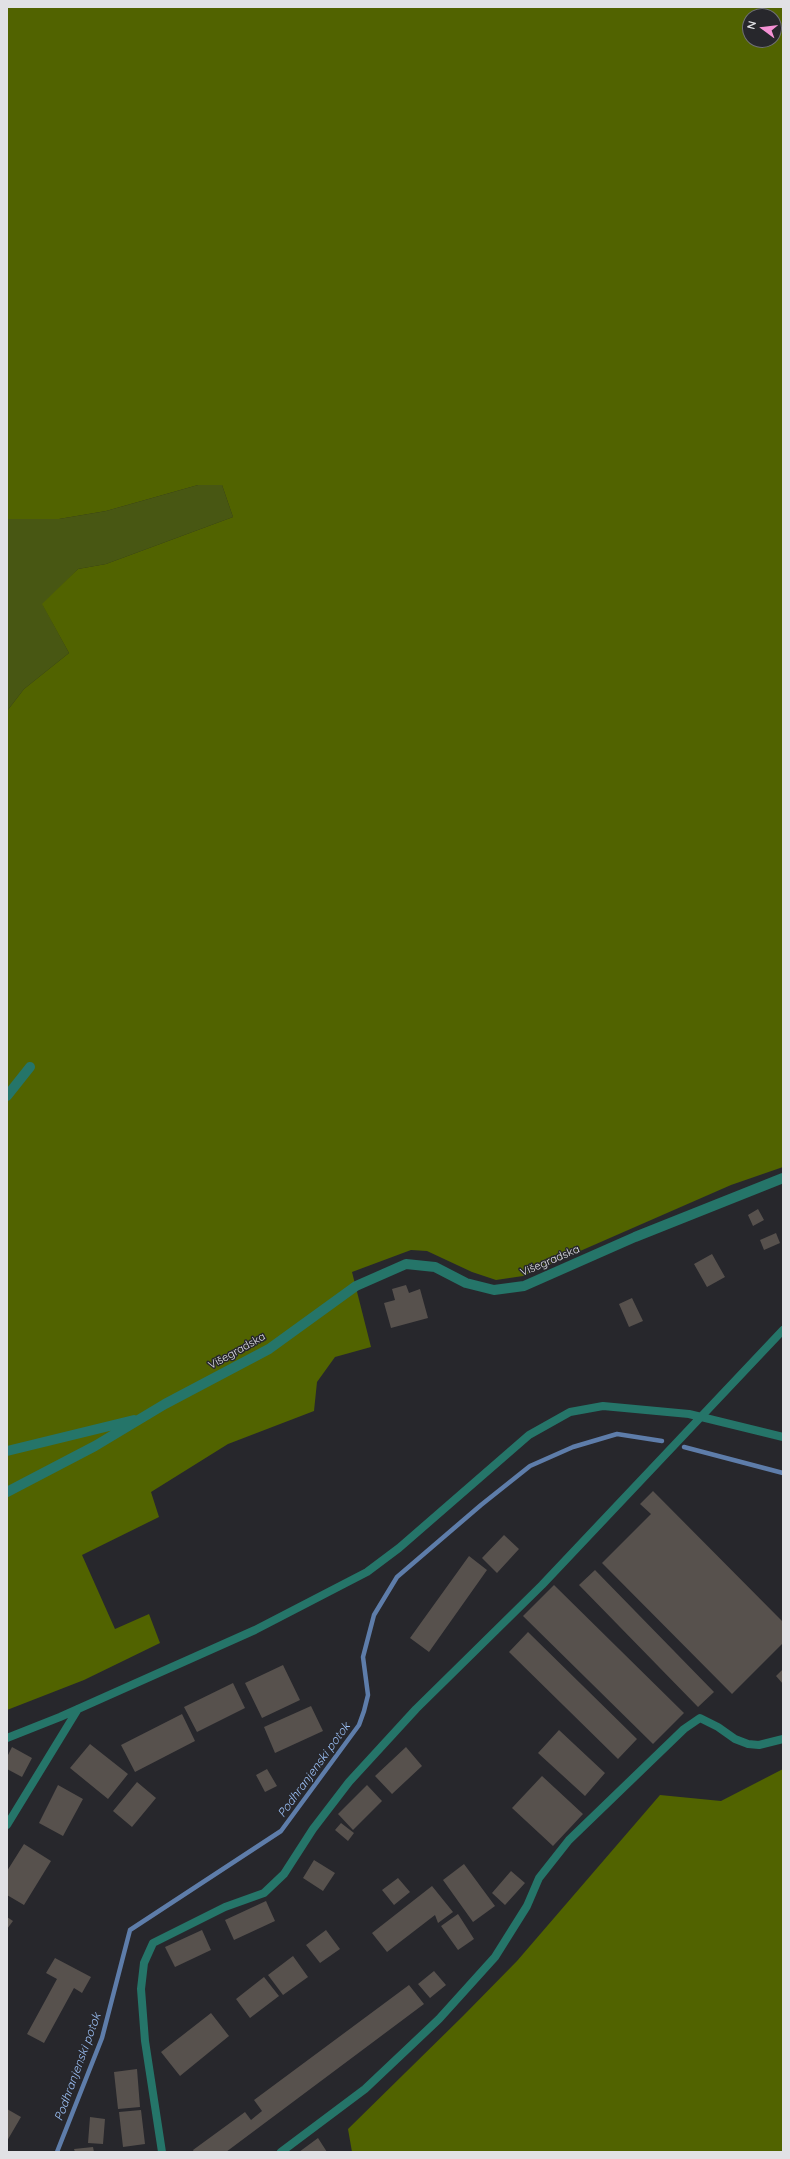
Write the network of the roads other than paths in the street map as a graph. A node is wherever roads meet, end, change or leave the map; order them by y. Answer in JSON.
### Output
{"nodes":[{"id":1,"x":30,"y":1066,"type":"dead end"},
{"id":2,"x":7,"y":1096,"type":"edge"},
{"id":3,"x":783,"y":1178,"type":"edge"},
{"id":4,"x":783,"y":1330,"type":"edge"},
{"id":5,"x":143,"y":1418,"type":"junction"},
{"id":6,"x":701,"y":1418,"type":"junction"},
{"id":7,"x":783,"y":1437,"type":"edge"},
{"id":8,"x":7,"y":1451,"type":"edge"},
{"id":9,"x":7,"y":1492,"type":"edge"},
{"id":10,"x":78,"y":1709,"type":"junction"},
{"id":11,"x":7,"y":1738,"type":"edge"},
{"id":12,"x":783,"y":1739,"type":"edge"},
{"id":13,"x":7,"y":1825,"type":"edge"},
{"id":14,"x":162,"y":2152,"type":"edge"},
{"id":15,"x":281,"y":2152,"type":"edge"}],
"edges":[{"from":1,"to":2,"type":"street"},
{"from":3,"to":5,"type":"street","name":"Višegradska"},
{"from":4,"to":6,"type":"lane"},
{"from":5,"to":8,"type":"street"},
{"from":5,"to":9,"type":"street"},
{"from":6,"to":7,"type":"lane"},
{"from":6,"to":10,"type":"lane"},
{"from":6,"to":14,"type":"lane"},
{"from":10,"to":11,"type":"lane"},
{"from":10,"to":13,"type":"lane"},
{"from":12,"to":15,"type":"lane"}]}
